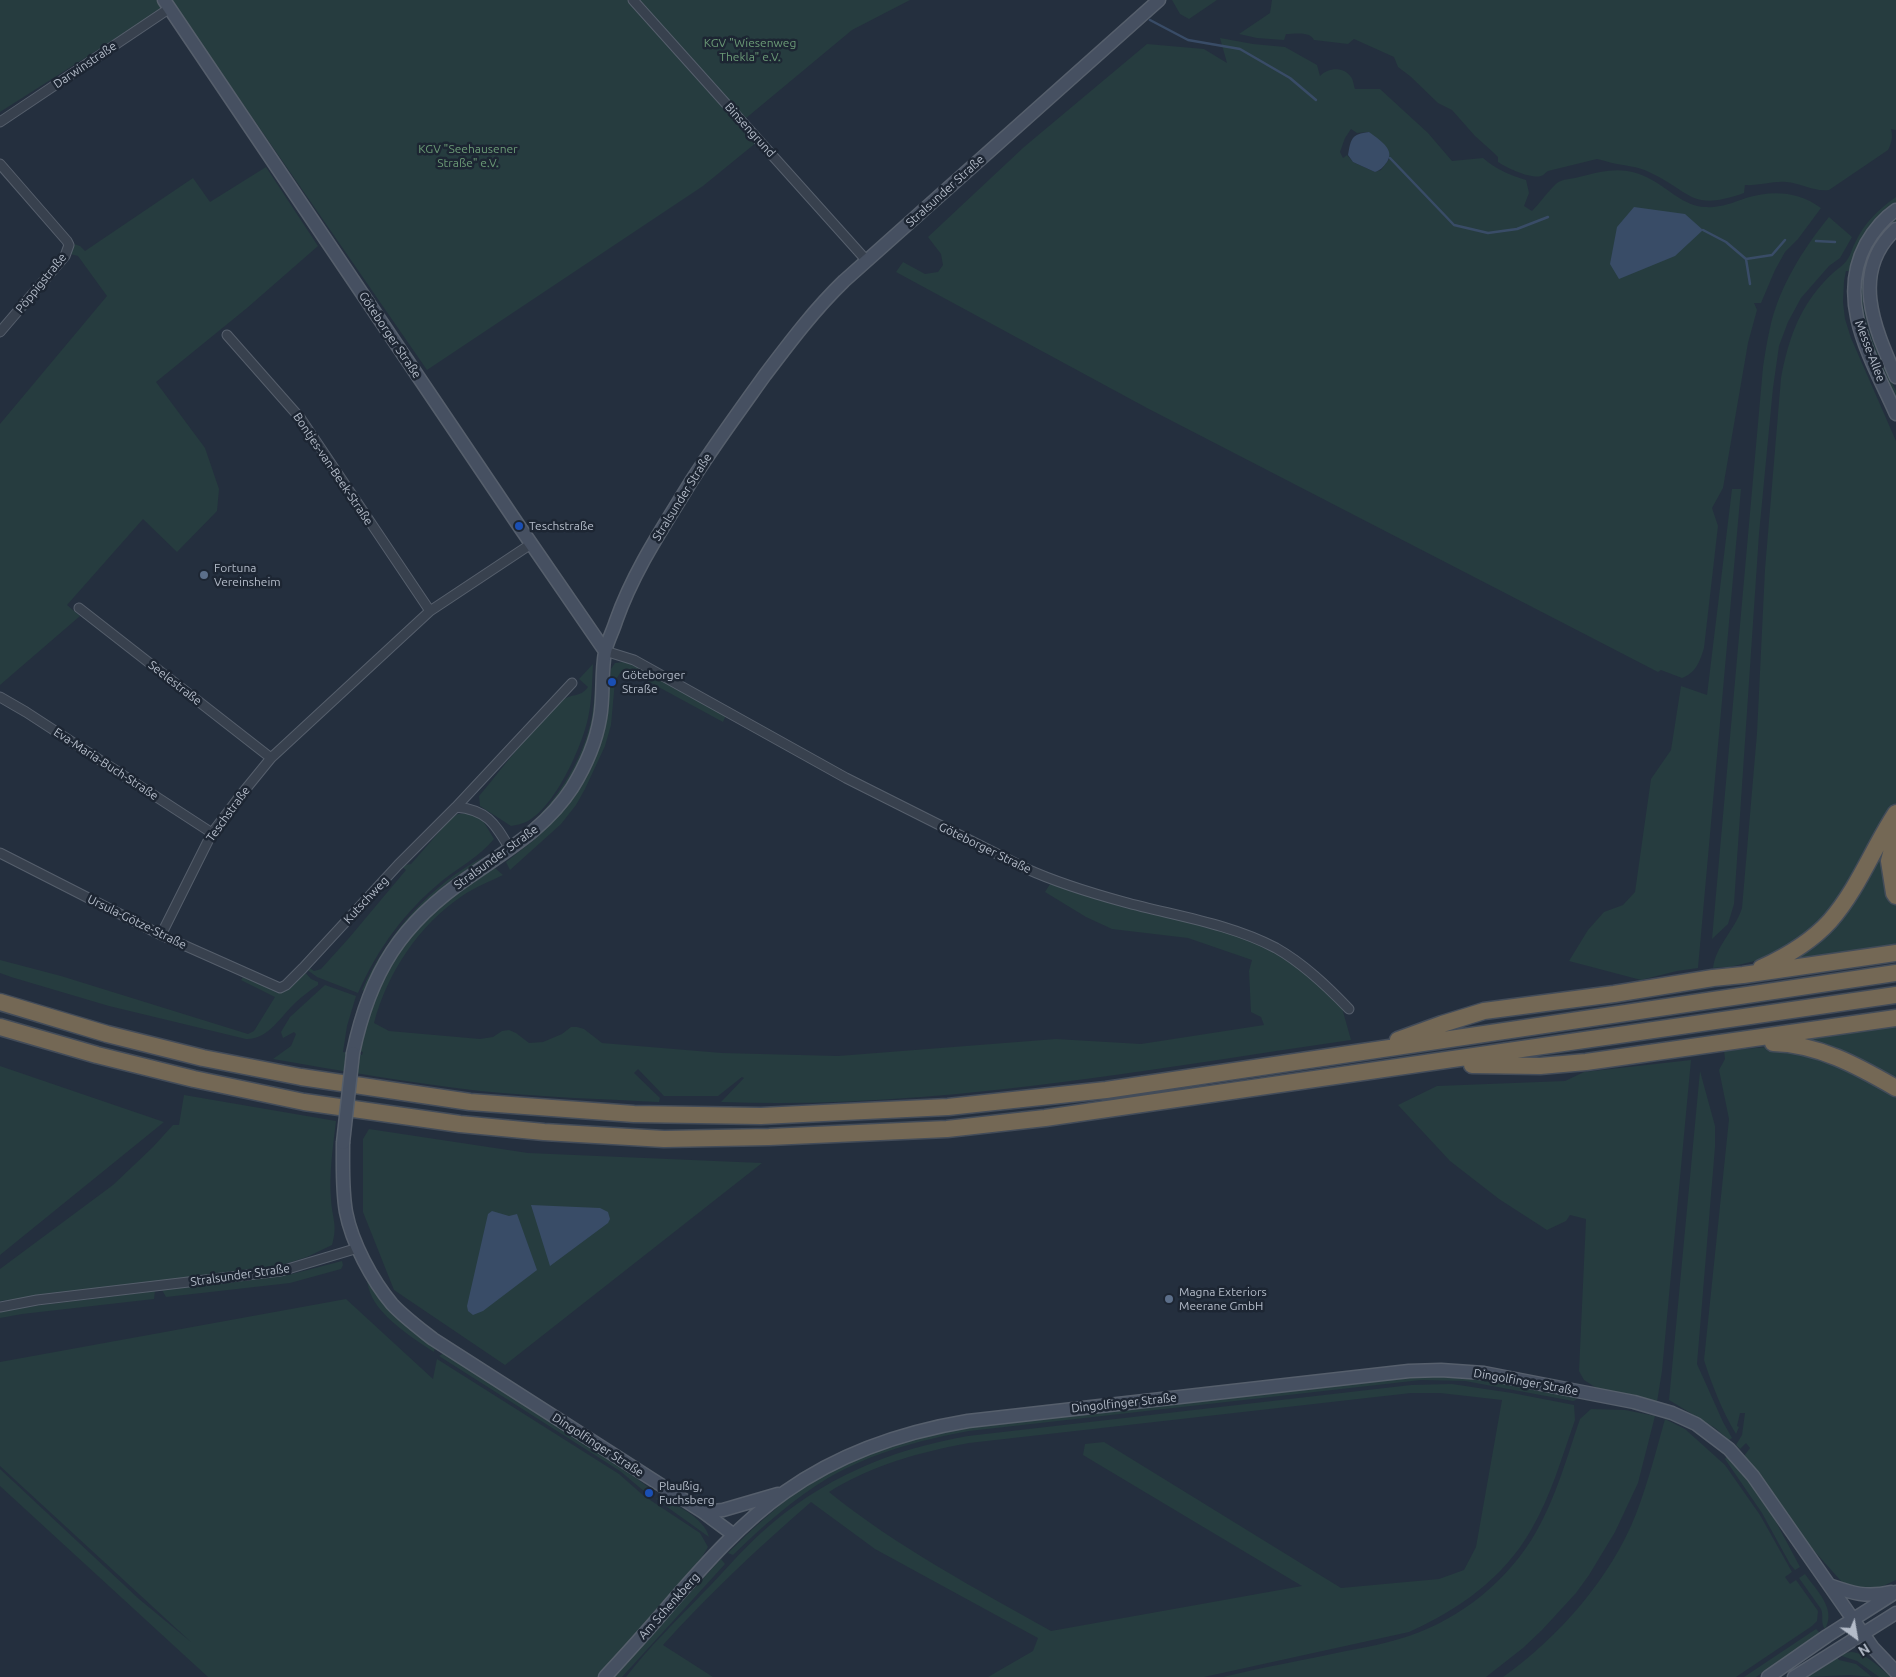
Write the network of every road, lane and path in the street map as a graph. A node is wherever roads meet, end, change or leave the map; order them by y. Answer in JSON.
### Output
{"nodes":[{"id":1,"x":633,"y":0,"type":"edge"},
{"id":2,"x":1159,"y":0,"type":"edge"},
{"id":3,"x":167,"y":4,"type":"edge"},
{"id":4,"x":0,"y":122,"type":"edge"},
{"id":5,"x":0,"y":164,"type":"edge"},
{"id":6,"x":1896,"y":210,"type":"edge"},
{"id":7,"x":1896,"y":229,"type":"edge"},
{"id":8,"x":867,"y":261,"type":"junction"},
{"id":9,"x":0,"y":332,"type":"edge"},
{"id":10,"x":227,"y":335,"type":"dead end"},
{"id":11,"x":1896,"y":377,"type":"edge"},
{"id":12,"x":1896,"y":414,"type":"edge"},
{"id":13,"x":531,"y":544,"type":"junction"},
{"id":14,"x":79,"y":608,"type":"dead end"},
{"id":15,"x":430,"y":611,"type":"junction"},
{"id":16,"x":605,"y":651,"type":"junction"},
{"id":17,"x":572,"y":683,"type":"dead end"},
{"id":18,"x":0,"y":696,"type":"edge"},
{"id":19,"x":271,"y":758,"type":"junction"},
{"id":20,"x":456,"y":807,"type":"junction"},
{"id":21,"x":1896,"y":813,"type":"edge"},
{"id":22,"x":212,"y":833,"type":"junction"},
{"id":23,"x":1896,"y":834,"type":"edge"},
{"id":24,"x":510,"y":849,"type":"junction"},
{"id":25,"x":0,"y":854,"type":"edge"},
{"id":26,"x":1896,"y":896,"type":"edge"},
{"id":27,"x":161,"y":935,"type":"junction"},
{"id":28,"x":1896,"y":952,"type":"edge"},
{"id":29,"x":1896,"y":972,"type":"edge"},
{"id":30,"x":1743,"y":975,"type":"junction"},
{"id":31,"x":275,"y":988,"type":"joint"},
{"id":32,"x":1896,"y":995,"type":"edge"},
{"id":33,"x":0,"y":1002,"type":"edge"},
{"id":34,"x":1349,"y":1009,"type":"dead end"},
{"id":35,"x":1896,"y":1018,"type":"edge"},
{"id":36,"x":0,"y":1026,"type":"edge"},
{"id":37,"x":1736,"y":1042,"type":"junction"},
{"id":38,"x":1368,"y":1052,"type":"junction"},
{"id":39,"x":1429,"y":1064,"type":"junction"},
{"id":40,"x":1896,"y":1088,"type":"edge"},
{"id":41,"x":358,"y":1248,"type":"junction"},
{"id":42,"x":0,"y":1307,"type":"edge"},
{"id":43,"x":785,"y":1492,"type":"junction"},
{"id":44,"x":703,"y":1512,"type":"junction"},
{"id":45,"x":734,"y":1535,"type":"junction"},
{"id":46,"x":1829,"y":1585,"type":"junction"},
{"id":47,"x":1896,"y":1591,"type":"edge"},
{"id":48,"x":1896,"y":1613,"type":"edge"},
{"id":49,"x":1853,"y":1619,"type":"junction"},
{"id":50,"x":1864,"y":1634,"type":"junction"},
{"id":51,"x":1896,"y":1672,"type":"edge"},
{"id":52,"x":605,"y":1677,"type":"edge"},
{"id":53,"x":1768,"y":1677,"type":"edge"},
{"id":54,"x":1794,"y":1677,"type":"edge"}],
"edges":[{"from":1,"to":8,"type":"street","name":"Binsengrund"},
{"from":2,"to":8,"type":"street","name":"Stralsunder Straße"},
{"from":3,"to":4,"type":"street","name":"Darwinstraße"},
{"from":3,"to":13,"type":"street","name":"Göteborger Straße"},
{"from":5,"to":9,"type":"street","name":"Pöppigstraße"},
{"from":6,"to":12,"type":"street","name":"Messe-Allee"},
{"from":7,"to":11,"type":"street","name":"Messe-Allee"},
{"from":8,"to":16,"type":"street","name":"Stralsunder Straße"},
{"from":10,"to":15,"type":"street","name":"Bontjes-van-Beek-Straße"},
{"from":13,"to":15,"type":"street","name":"Teschstraße"},
{"from":13,"to":16,"type":"street","name":"Göteborger Straße"},
{"from":14,"to":19,"type":"street","name":"Seelestraße"},
{"from":15,"to":19,"type":"street","name":"Teschstraße"},
{"from":16,"to":24,"type":"street","name":"Stralsunder Straße"},
{"from":16,"to":34,"type":"street","name":"Göteborger Straße"},
{"from":17,"to":20,"type":"street","name":"Kutschweg"},
{"from":18,"to":22,"type":"street","name":"Eva-Maria-Buch-Straße"},
{"from":19,"to":22,"type":"street","name":"Teschstraße"},
{"from":20,"to":24,"type":"street"},
{"from":20,"to":31,"type":"street","name":"Kutschweg"},
{"from":21,"to":30,"type":"highway"},
{"from":22,"to":27,"type":"street","name":"Teschstraße"},
{"from":23,"to":26,"type":"highway"},
{"from":24,"to":41,"type":"street","name":"Stralsunder Straße","bridge":true},
{"from":25,"to":27,"type":"street","name":"Ursula-Götze-Straße"},
{"from":27,"to":31,"type":"street","name":"Ursula-Götze-Straße"},
{"from":28,"to":30,"type":"highway"},
{"from":29,"to":38,"type":"highway"},
{"from":30,"to":38,"type":"highway"},
{"from":32,"to":39,"type":"highway"},
{"from":33,"to":38,"type":"highway"},
{"from":35,"to":37,"type":"highway"},
{"from":36,"to":39,"type":"highway"},
{"from":37,"to":39,"type":"highway"},
{"from":37,"to":40,"type":"highway"},
{"from":41,"to":42,"type":"street","name":"Stralsunder Straße"},
{"from":41,"to":44,"type":"street","name":"Dingolfinger Straße"},
{"from":43,"to":44,"type":"street"},
{"from":43,"to":45,"type":"street","name":"Dingolfinger Straße"},
{"from":43,"to":46,"type":"street","name":"Dingolfinger Straße"},
{"from":44,"to":45,"type":"street","name":"Dingolfinger Straße"},
{"from":45,"to":52,"type":"street","name":"Am Schenkberg"},
{"from":46,"to":47,"type":"street"},
{"from":46,"to":49,"type":"street","name":"Dingolfinger Straße"},
{"from":47,"to":49,"type":"street"},
{"from":48,"to":50,"type":"street"},
{"from":49,"to":50,"type":"street","name":"Dingolfinger Straße"},
{"from":49,"to":53,"type":"street"},
{"from":50,"to":51,"type":"street","name":"Dingolfinger Straße"},
{"from":50,"to":54,"type":"street"}]}
